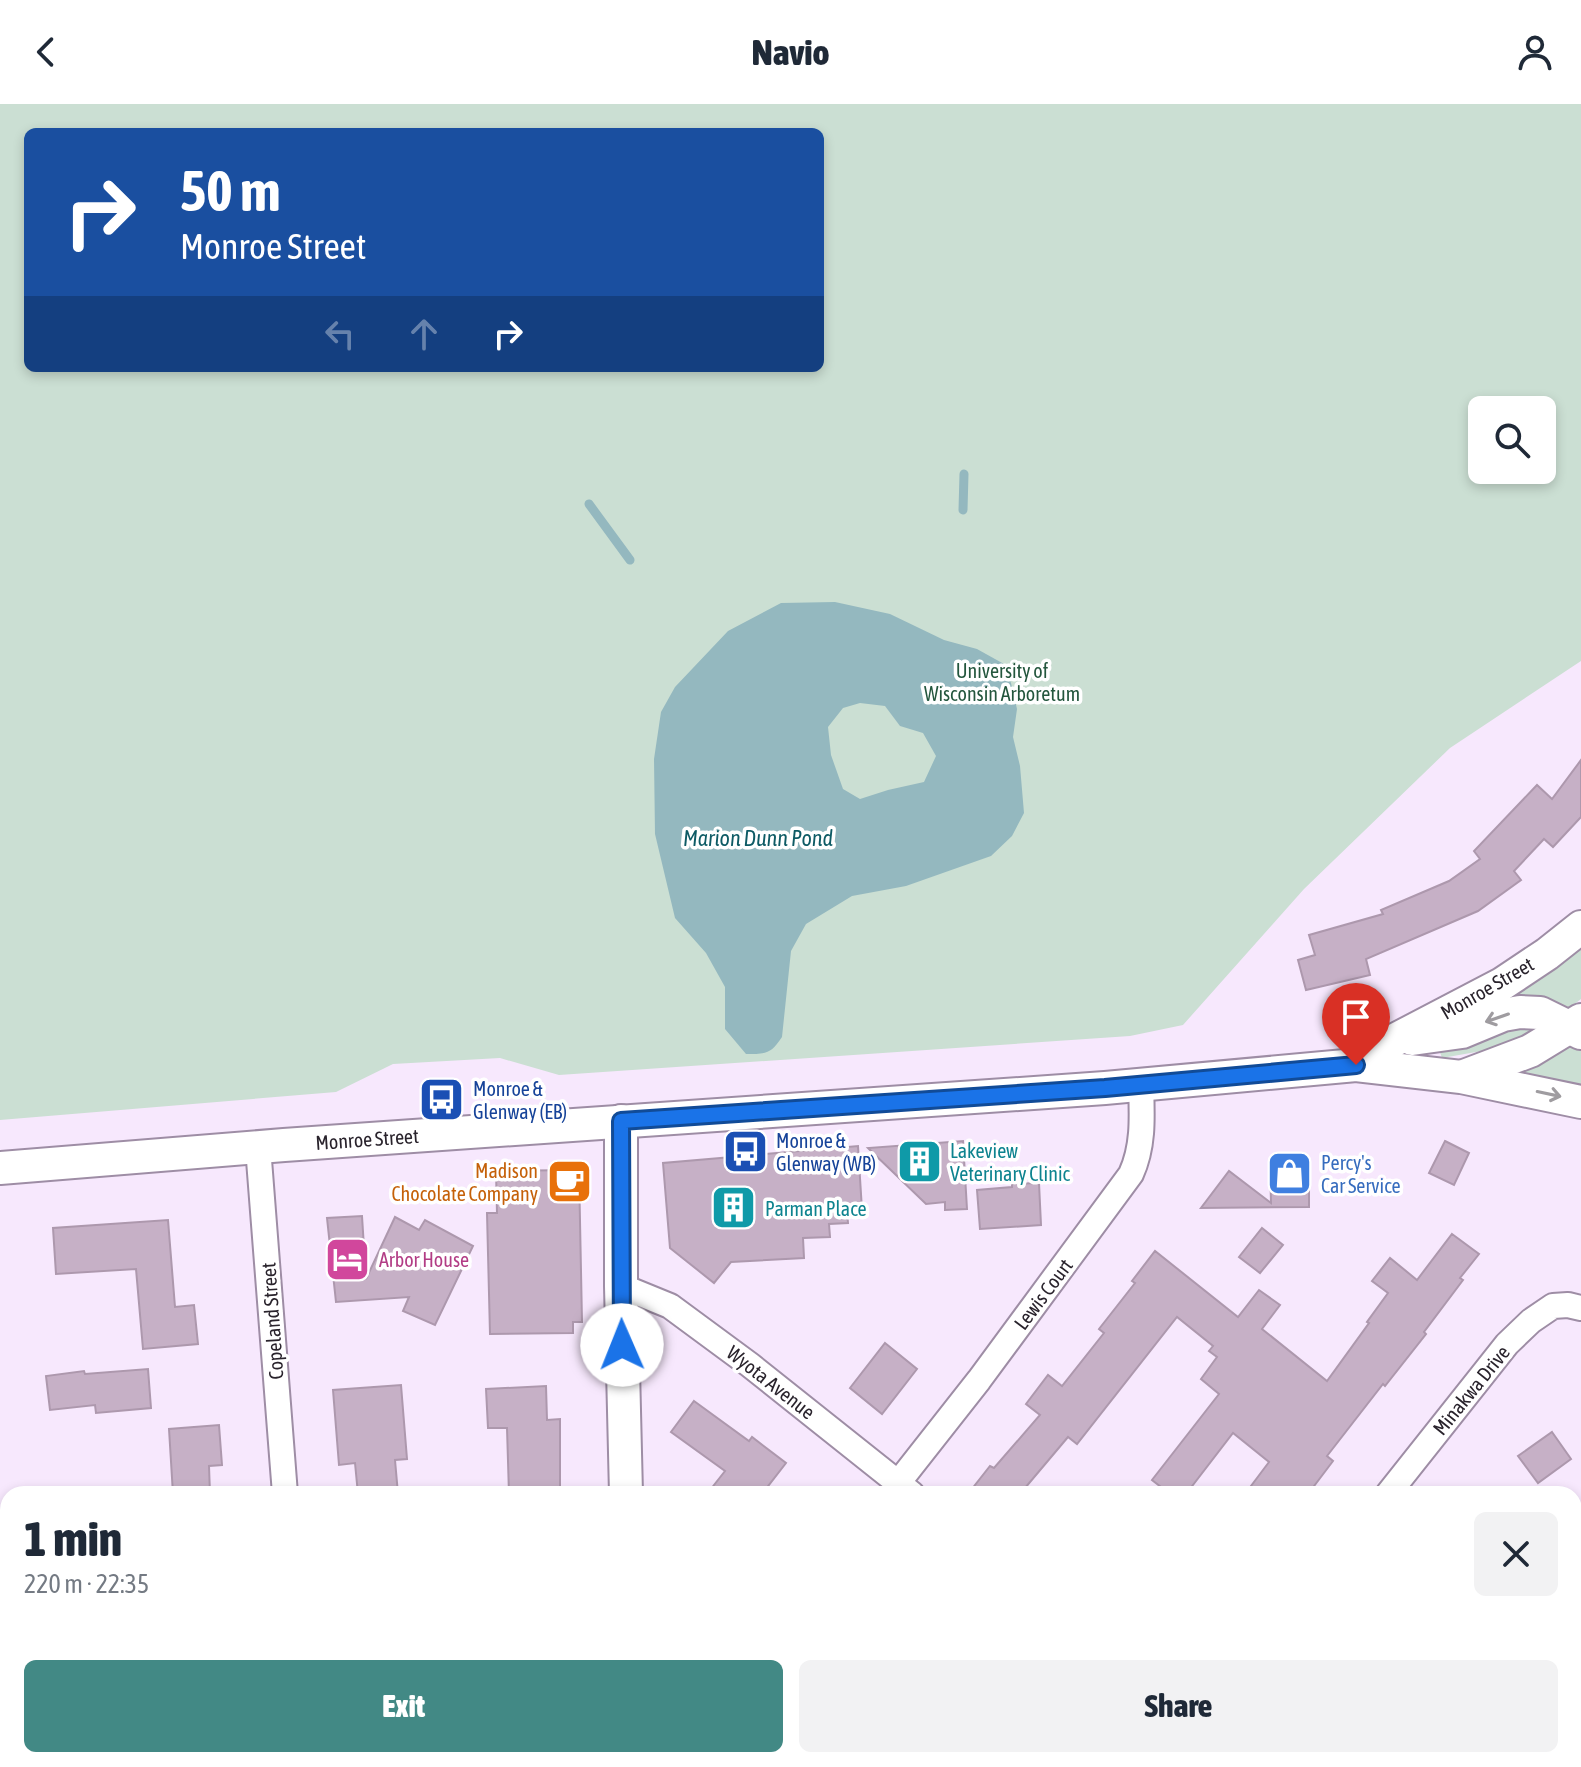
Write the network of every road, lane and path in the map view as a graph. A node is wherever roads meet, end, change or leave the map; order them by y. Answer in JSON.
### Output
{"nodes":[{"id":1,"x":1581,"y":927,"type":"edge"},
{"id":2,"x":1578,"y":1026,"type":"edge"},
{"id":3,"x":1389,"y":1043,"type":"junction"},
{"id":4,"x":1356,"y":1065,"type":"junction"},
{"id":5,"x":1461,"y":1077,"type":"junction"},
{"id":6,"x":1141,"y":1085,"type":"junction"},
{"id":7,"x":1581,"y":1102,"type":"edge"},
{"id":8,"x":621,"y":1121,"type":"junction"},
{"id":9,"x":258,"y":1147,"type":"junction"},
{"id":10,"x":0,"y":1168,"type":"edge"},
{"id":11,"x":621,"y":1286,"type":"junction"},
{"id":12,"x":1575,"y":1307,"type":"edge"},
{"id":13,"x":284,"y":1486,"type":"edge"},
{"id":14,"x":626,"y":1486,"type":"edge"},
{"id":15,"x":901,"y":1486,"type":"edge"},
{"id":16,"x":907,"y":1486,"type":"edge"},
{"id":17,"x":1394,"y":1486,"type":"edge"}],
"edges":[{"from":1,"to":3,"type":"main road","name":"Monroe Street"},
{"from":2,"to":3,"type":"main road","name":"Monroe Street","one_way":true},
{"from":2,"to":5,"type":"main road","name":"Monroe Street"},
{"from":3,"to":4,"type":"main road","name":"Monroe Street"},
{"from":4,"to":5,"type":"main road","name":"Monroe Street"},
{"from":4,"to":6,"type":"main road","name":"Monroe Street"},
{"from":5,"to":7,"type":"main road","one_way":true},
{"from":6,"to":8,"type":"main road","name":"Monroe Street"},
{"from":6,"to":16,"type":"street","name":"Lewis Court"},
{"from":8,"to":9,"type":"main road","name":"Monroe Street"},
{"from":8,"to":11,"type":"main road"},
{"from":9,"to":10,"type":"main road","name":"Monroe Street"},
{"from":9,"to":13,"type":"street","name":"Copeland Street"},
{"from":11,"to":14,"type":"main road"},
{"from":11,"to":15,"type":"street","name":"Wyota Avenue"},
{"from":12,"to":17,"type":"street","name":"Minakwa Drive"}]}
